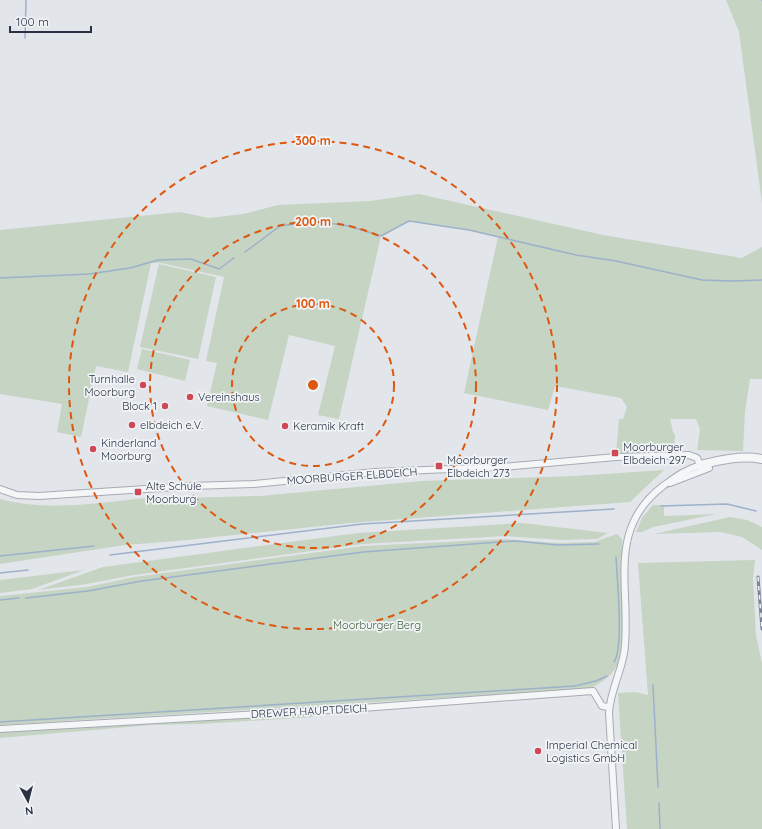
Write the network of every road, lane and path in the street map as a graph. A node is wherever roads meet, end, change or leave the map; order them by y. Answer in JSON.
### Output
{"nodes":[{"id":1,"x":762,"y":460,"type":"edge"},
{"id":2,"x":700,"y":465,"type":"junction"},
{"id":3,"x":709,"y":468,"type":"junction"},
{"id":4,"x":666,"y":485,"type":"junction"},
{"id":5,"x":0,"y":489,"type":"edge"},
{"id":6,"x":610,"y":707,"type":"junction"},
{"id":7,"x":0,"y":729,"type":"edge"},
{"id":8,"x":616,"y":829,"type":"edge"}],
"edges":[{"from":1,"to":2,"type":"street","name":"MOORBURGER ELBDEICH"},
{"from":1,"to":3,"type":"street","name":"MOORBURGER ELBDEICH"},
{"from":2,"to":3,"type":"street","name":"MOORBURGER ELBDEICH"},
{"from":2,"to":4,"type":"street"},
{"from":2,"to":5,"type":"street","name":"MOORBURGER ELBDEICH"},
{"from":3,"to":4,"type":"street"},
{"from":4,"to":6,"type":"street"},
{"from":6,"to":7,"type":"street","name":"DREWER HAUPTDEICH"},
{"from":6,"to":8,"type":"street"}]}
